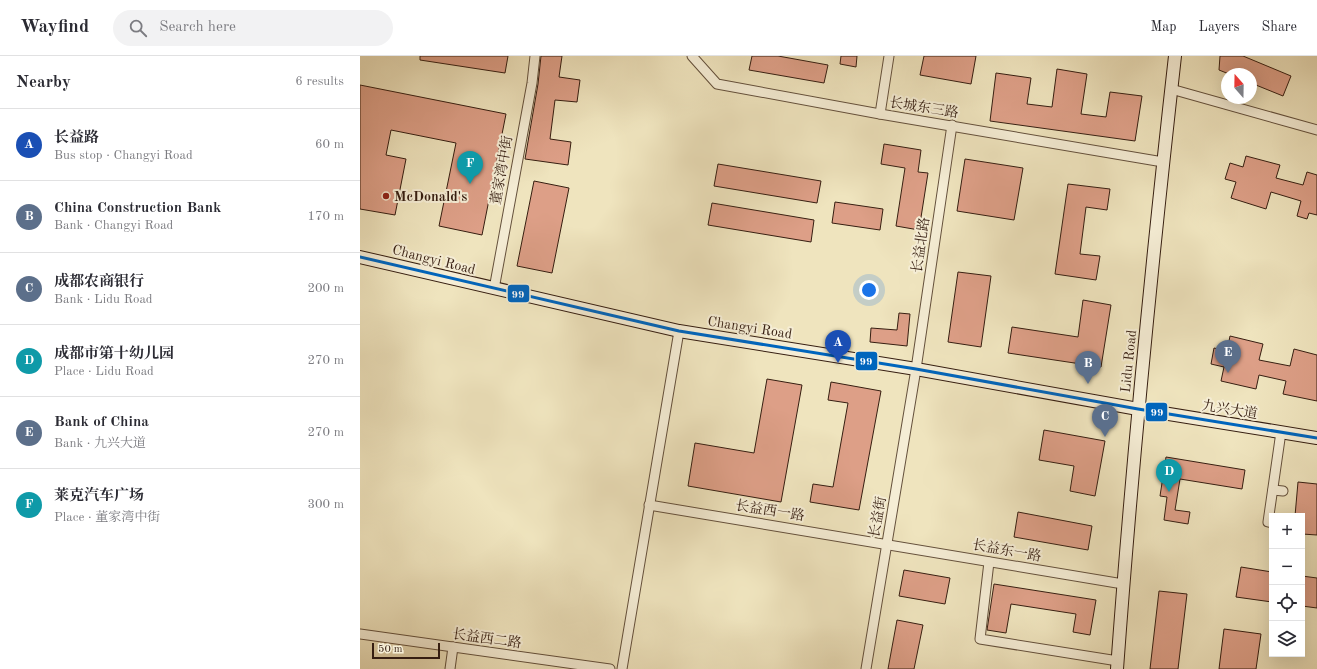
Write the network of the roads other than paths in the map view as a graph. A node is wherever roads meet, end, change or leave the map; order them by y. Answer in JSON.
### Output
{"nodes":[{"id":1,"x":535,"y":56,"type":"edge"},
{"id":2,"x":692,"y":56,"type":"edge"},
{"id":3,"x":889,"y":56,"type":"edge"},
{"id":4,"x":1175,"y":56,"type":"edge"},
{"id":5,"x":1171,"y":89,"type":"junction"},
{"id":6,"x":880,"y":114,"type":"junction"},
{"id":7,"x":952,"y":125,"type":"junction"},
{"id":8,"x":1317,"y":130,"type":"edge"},
{"id":9,"x":1163,"y":162,"type":"junction"},
{"id":10,"x":360,"y":257,"type":"edge"},
{"id":11,"x":494,"y":289,"type":"junction"},
{"id":12,"x":679,"y":331,"type":"junction"},
{"id":13,"x":916,"y":369,"type":"junction"},
{"id":14,"x":1138,"y":409,"type":"junction"},
{"id":15,"x":1281,"y":432,"type":"junction"},
{"id":16,"x":1317,"y":438,"type":"edge"},
{"id":17,"x":1272,"y":490,"type":"junction"},
{"id":18,"x":1283,"y":491,"type":"dead end"},
{"id":19,"x":649,"y":504,"type":"junction"},
{"id":20,"x":1269,"y":513,"type":"edge"},
{"id":21,"x":886,"y":544,"type":"junction"},
{"id":22,"x":989,"y":562,"type":"junction"},
{"id":23,"x":1123,"y":584,"type":"junction"},
{"id":24,"x":360,"y":634,"type":"edge"},
{"id":25,"x":453,"y":647,"type":"junction"},
{"id":26,"x":557,"y":665,"type":"edge"},
{"id":27,"x":1118,"y":665,"type":"edge"},
{"id":28,"x":450,"y":669,"type":"edge"},
{"id":29,"x":610,"y":669,"type":"edge"},
{"id":30,"x":622,"y":669,"type":"edge"},
{"id":31,"x":866,"y":669,"type":"edge"}],
"edges":[{"from":1,"to":11,"type":"street","name":"董家湾中街"},
{"from":2,"to":6,"type":"street","name":"长城东三路"},
{"from":3,"to":6,"type":"street"},
{"from":4,"to":5,"type":"main road","name":"Lidu Road"},
{"from":5,"to":8,"type":"street"},
{"from":5,"to":9,"type":"main road","name":"Lidu Road"},
{"from":6,"to":7,"type":"street","name":"长城东三路"},
{"from":7,"to":9,"type":"street","name":"长城东三路"},
{"from":7,"to":13,"type":"street","name":"长益北路"},
{"from":9,"to":14,"type":"main road","name":"Lidu Road"},
{"from":10,"to":11,"type":"main road","name":"Changyi Road"},
{"from":11,"to":12,"type":"main road","name":"Changyi Road"},
{"from":12,"to":13,"type":"main road","name":"Changyi Road"},
{"from":12,"to":19,"type":"street"},
{"from":13,"to":14,"type":"main road","name":"Changyi Road"},
{"from":13,"to":21,"type":"street","name":"长益街"},
{"from":14,"to":15,"type":"main road","name":"九兴大道"},
{"from":14,"to":23,"type":"main road","name":"Lidu Road"},
{"from":15,"to":16,"type":"main road","name":"九兴大道"},
{"from":15,"to":17,"type":"street"},
{"from":17,"to":18,"type":"street"},
{"from":17,"to":20,"type":"street"},
{"from":19,"to":21,"type":"street","name":"长益西一路"},
{"from":19,"to":30,"type":"street"},
{"from":21,"to":22,"type":"street","name":"长益东一路"},
{"from":21,"to":31,"type":"street","name":"长益街"},
{"from":22,"to":23,"type":"street","name":"长益东一路"},
{"from":22,"to":27,"type":"street"},
{"from":23,"to":27,"type":"main road","name":"Lidu Road"},
{"from":24,"to":25,"type":"street","name":"长益西二路"},
{"from":25,"to":26,"type":"street","name":"长益西二路"},
{"from":25,"to":28,"type":"street"},
{"from":26,"to":29,"type":"street","name":"长益西二路"}]}
